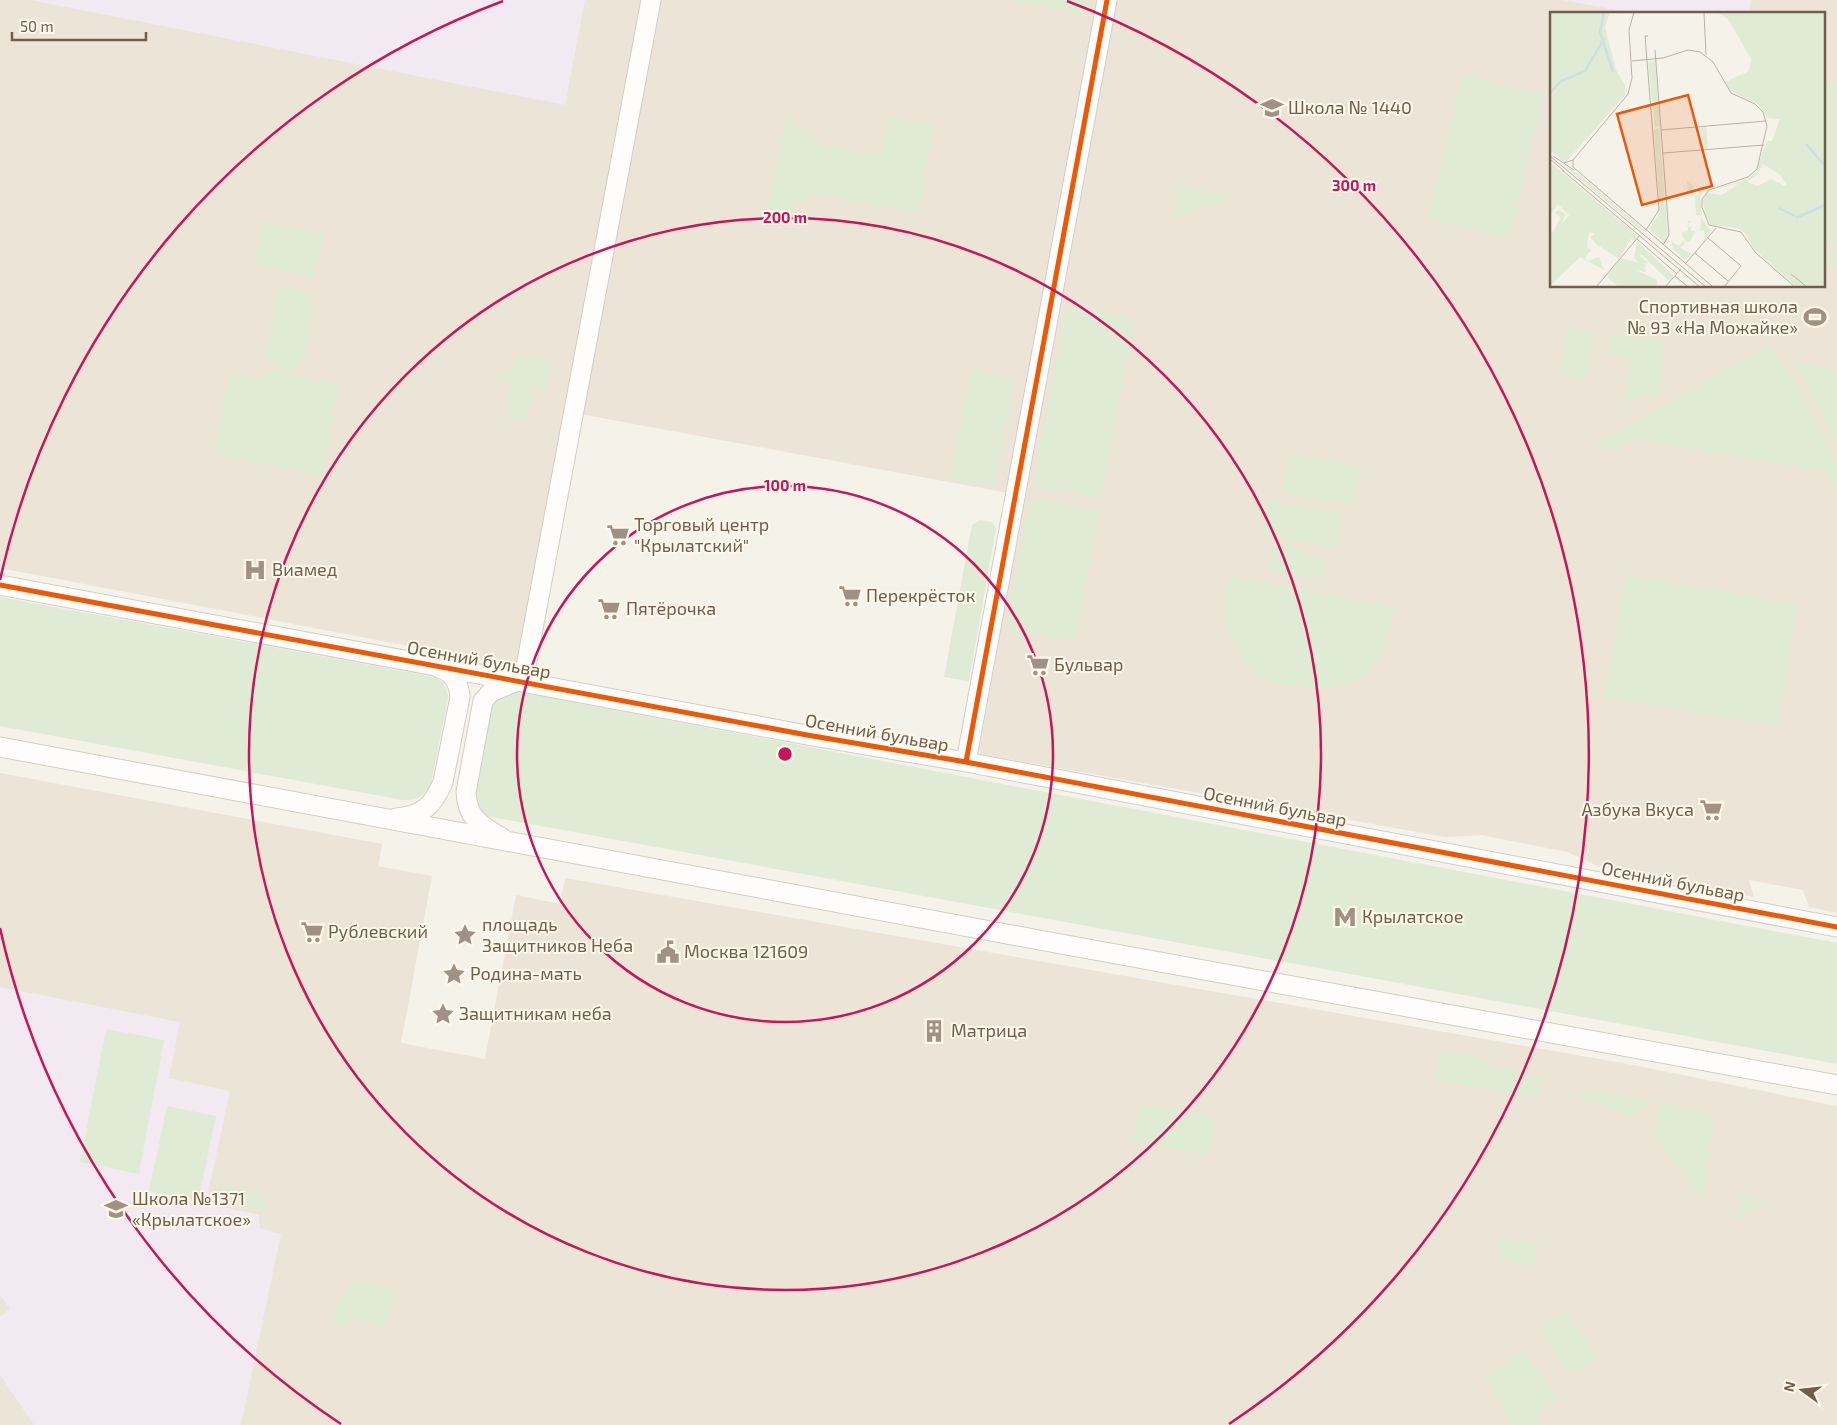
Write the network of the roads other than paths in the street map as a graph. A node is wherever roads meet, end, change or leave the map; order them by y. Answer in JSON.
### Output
{"nodes":[{"id":1,"x":651,"y":0,"type":"edge"},
{"id":2,"x":1107,"y":0,"type":"edge"},
{"id":3,"x":0,"y":585,"type":"edge"},
{"id":4,"x":430,"y":665,"type":"junction"},
{"id":5,"x":521,"y":681,"type":"junction"},
{"id":6,"x":0,"y":747,"type":"edge"},
{"id":7,"x":966,"y":762,"type":"junction"},
{"id":8,"x":382,"y":818,"type":"junction"},
{"id":9,"x":508,"y":842,"type":"junction"},
{"id":10,"x":1837,"y":927,"type":"edge"},
{"id":11,"x":1837,"y":1085,"type":"edge"}],
"edges":[{"from":1,"to":5,"type":"street"},
{"from":2,"to":7,"type":"street"},
{"from":3,"to":4,"type":"street","name":"Осенний бульвар"},
{"from":4,"to":5,"type":"street","name":"Осенний бульвар"},
{"from":4,"to":8,"type":"street"},
{"from":5,"to":7,"type":"street","name":"Осенний бульвар"},
{"from":5,"to":9,"type":"street"},
{"from":6,"to":8,"type":"street"},
{"from":7,"to":10,"type":"street","name":"Осенний бульвар"},
{"from":8,"to":9,"type":"street"},
{"from":9,"to":11,"type":"street"}]}
